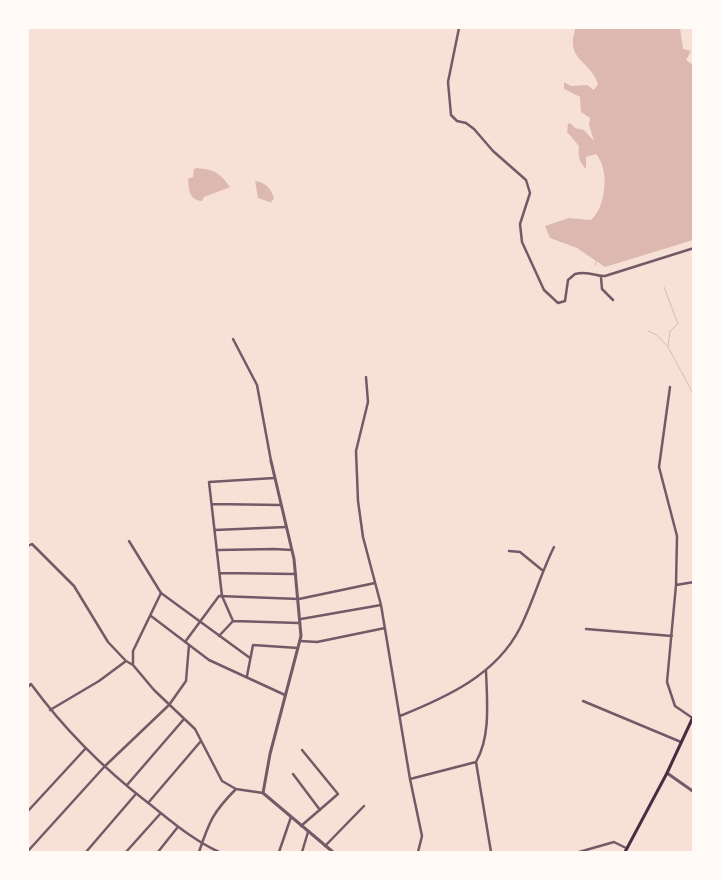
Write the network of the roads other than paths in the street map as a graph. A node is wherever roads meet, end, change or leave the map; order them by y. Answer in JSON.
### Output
{"nodes":[{"id":1,"x":459,"y":28,"type":"edge"},
{"id":2,"x":694,"y":248,"type":"edge"},
{"id":3,"x":601,"y":277,"type":"junction"},
{"id":4,"x":613,"y":300,"type":"dead end"},
{"id":5,"x":233,"y":340,"type":"dead end"},
{"id":6,"x":366,"y":377,"type":"dead end"},
{"id":7,"x":670,"y":387,"type":"dead end"},
{"id":8,"x":270,"y":460,"type":"joint"},
{"id":9,"x":274,"y":478,"type":"junction"},
{"id":10,"x":212,"y":504,"type":"junction"},
{"id":11,"x":280,"y":505,"type":"junction"},
{"id":12,"x":286,"y":527,"type":"junction"},
{"id":13,"x":215,"y":530,"type":"junction"},
{"id":14,"x":129,"y":541,"type":"dead end"},
{"id":15,"x":28,"y":546,"type":"edge"},
{"id":16,"x":554,"y":547,"type":"dead end"},
{"id":17,"x":219,"y":550,"type":"junction"},
{"id":18,"x":292,"y":550,"type":"junction"},
{"id":19,"x":509,"y":551,"type":"dead end"},
{"id":20,"x":542,"y":570,"type":"junction"},
{"id":21,"x":220,"y":573,"type":"junction"},
{"id":22,"x":296,"y":574,"type":"junction"},
{"id":23,"x":694,"y":582,"type":"edge"},
{"id":24,"x":375,"y":584,"type":"junction"},
{"id":25,"x":676,"y":586,"type":"junction"},
{"id":26,"x":161,"y":593,"type":"junction"},
{"id":27,"x":222,"y":596,"type":"junction"},
{"id":28,"x":298,"y":599,"type":"junction"},
{"id":29,"x":381,"y":605,"type":"junction"},
{"id":30,"x":151,"y":616,"type":"junction"},
{"id":31,"x":200,"y":621,"type":"junction"},
{"id":32,"x":233,"y":621,"type":"junction"},
{"id":33,"x":301,"y":621,"type":"junction"},
{"id":34,"x":385,"y":628,"type":"junction"},
{"id":35,"x":586,"y":629,"type":"dead end"},
{"id":36,"x":672,"y":636,"type":"junction"},
{"id":37,"x":219,"y":637,"type":"junction"},
{"id":38,"x":300,"y":640,"type":"junction"},
{"id":39,"x":185,"y":642,"type":"junction"},
{"id":40,"x":189,"y":645,"type":"junction"},
{"id":41,"x":298,"y":648,"type":"junction"},
{"id":42,"x":250,"y":658,"type":"junction"},
{"id":43,"x":126,"y":661,"type":"junction"},
{"id":44,"x":133,"y":665,"type":"junction"},
{"id":45,"x":486,"y":671,"type":"junction"},
{"id":46,"x":247,"y":676,"type":"junction"},
{"id":47,"x":28,"y":686,"type":"edge"},
{"id":48,"x":286,"y":695,"type":"junction"},
{"id":49,"x":583,"y":700,"type":"dead end"},
{"id":50,"x":170,"y":705,"type":"junction"},
{"id":51,"x":50,"y":710,"type":"junction"},
{"id":52,"x":400,"y":716,"type":"junction"},
{"id":53,"x":692,"y":716,"type":"edge"},
{"id":54,"x":184,"y":719,"type":"junction"},
{"id":55,"x":201,"y":740,"type":"junction"},
{"id":56,"x":681,"y":742,"type":"junction"},
{"id":57,"x":86,"y":748,"type":"junction"},
{"id":58,"x":302,"y":750,"type":"dead end"},
{"id":59,"x":476,"y":762,"type":"junction"},
{"id":60,"x":105,"y":766,"type":"junction"},
{"id":61,"x":667,"y":773,"type":"junction"},
{"id":62,"x":293,"y":774,"type":"dead end"},
{"id":63,"x":410,"y":780,"type":"junction"},
{"id":64,"x":127,"y":785,"type":"junction"},
{"id":65,"x":236,"y":789,"type":"junction"},
{"id":66,"x":694,"y":792,"type":"edge"},
{"id":67,"x":263,"y":793,"type":"junction"},
{"id":68,"x":135,"y":795,"type":"junction"},
{"id":69,"x":148,"y":803,"type":"junction"},
{"id":70,"x":364,"y":806,"type":"dead end"},
{"id":71,"x":320,"y":810,"type":"junction"},
{"id":72,"x":28,"y":812,"type":"edge"},
{"id":73,"x":160,"y":814,"type":"junction"},
{"id":74,"x":291,"y":817,"type":"junction"},
{"id":75,"x":301,"y":826,"type":"junction"},
{"id":76,"x":178,"y":828,"type":"junction"},
{"id":77,"x":308,"y":832,"type":"junction"},
{"id":78,"x":202,"y":844,"type":"junction"},
{"id":79,"x":324,"y":846,"type":"junction"},
{"id":80,"x":627,"y":848,"type":"junction"},
{"id":81,"x":28,"y":851,"type":"edge"},
{"id":82,"x":86,"y":852,"type":"edge"},
{"id":83,"x":126,"y":852,"type":"edge"},
{"id":84,"x":158,"y":852,"type":"edge"},
{"id":85,"x":199,"y":852,"type":"edge"},
{"id":86,"x":219,"y":852,"type":"edge"},
{"id":87,"x":278,"y":852,"type":"edge"},
{"id":88,"x":302,"y":852,"type":"edge"},
{"id":89,"x":333,"y":852,"type":"edge"},
{"id":90,"x":418,"y":852,"type":"edge"},
{"id":91,"x":491,"y":852,"type":"edge"},
{"id":92,"x":579,"y":852,"type":"edge"},
{"id":93,"x":625,"y":852,"type":"edge"}],
"edges":[{"from":1,"to":3,"type":"street"},
{"from":2,"to":3,"type":"street"},
{"from":3,"to":4,"type":"street"},
{"from":5,"to":8,"type":"street"},
{"from":6,"to":24,"type":"street"},
{"from":7,"to":25,"type":"street"},
{"from":8,"to":9,"type":"street"},
{"from":9,"to":10,"type":"street"},
{"from":9,"to":11,"type":"street"},
{"from":10,"to":11,"type":"street"},
{"from":10,"to":13,"type":"street"},
{"from":11,"to":12,"type":"street"},
{"from":12,"to":13,"type":"street"},
{"from":12,"to":18,"type":"street"},
{"from":13,"to":17,"type":"street"},
{"from":14,"to":26,"type":"street"},
{"from":15,"to":43,"type":"street"},
{"from":16,"to":20,"type":"street"},
{"from":17,"to":18,"type":"street"},
{"from":17,"to":21,"type":"street"},
{"from":18,"to":22,"type":"street"},
{"from":19,"to":20,"type":"street"},
{"from":20,"to":45,"type":"street"},
{"from":21,"to":22,"type":"street"},
{"from":21,"to":27,"type":"street"},
{"from":22,"to":28,"type":"street"},
{"from":23,"to":25,"type":"street"},
{"from":24,"to":28,"type":"street"},
{"from":24,"to":29,"type":"street"},
{"from":25,"to":36,"type":"street"},
{"from":26,"to":30,"type":"street"},
{"from":26,"to":31,"type":"street"},
{"from":27,"to":28,"type":"street"},
{"from":27,"to":31,"type":"street"},
{"from":27,"to":32,"type":"street"},
{"from":28,"to":33,"type":"street"},
{"from":29,"to":33,"type":"street"},
{"from":29,"to":34,"type":"street"},
{"from":30,"to":39,"type":"street"},
{"from":30,"to":44,"type":"street"},
{"from":31,"to":37,"type":"street"},
{"from":31,"to":39,"type":"street"},
{"from":32,"to":33,"type":"street"},
{"from":32,"to":37,"type":"street"},
{"from":33,"to":38,"type":"street"},
{"from":34,"to":38,"type":"street"},
{"from":34,"to":52,"type":"street"},
{"from":35,"to":36,"type":"street"},
{"from":36,"to":53,"type":"street"},
{"from":37,"to":42,"type":"street"},
{"from":38,"to":41,"type":"street"},
{"from":39,"to":40,"type":"street"},
{"from":40,"to":46,"type":"street"},
{"from":40,"to":50,"type":"street"},
{"from":41,"to":42,"type":"street"},
{"from":41,"to":48,"type":"street"},
{"from":42,"to":46,"type":"street"},
{"from":43,"to":44,"type":"street"},
{"from":43,"to":51,"type":"street"},
{"from":44,"to":50,"type":"street"},
{"from":45,"to":52,"type":"street"},
{"from":45,"to":59,"type":"street"},
{"from":46,"to":48,"type":"street"},
{"from":47,"to":51,"type":"street"},
{"from":48,"to":67,"type":"street"},
{"from":49,"to":56,"type":"street"},
{"from":50,"to":54,"type":"street"},
{"from":50,"to":60,"type":"street"},
{"from":51,"to":57,"type":"street"},
{"from":52,"to":63,"type":"street"},
{"from":53,"to":56,"type":"main road"},
{"from":54,"to":55,"type":"street"},
{"from":54,"to":64,"type":"street"},
{"from":55,"to":65,"type":"street"},
{"from":55,"to":69,"type":"street"},
{"from":56,"to":61,"type":"main road"},
{"from":57,"to":60,"type":"street"},
{"from":57,"to":72,"type":"street"},
{"from":58,"to":71,"type":"street"},
{"from":59,"to":63,"type":"street"},
{"from":59,"to":91,"type":"street"},
{"from":60,"to":64,"type":"street"},
{"from":60,"to":81,"type":"street"},
{"from":61,"to":66,"type":"street"},
{"from":61,"to":80,"type":"main road"},
{"from":62,"to":71,"type":"street"},
{"from":63,"to":90,"type":"street"},
{"from":64,"to":68,"type":"street"},
{"from":65,"to":67,"type":"street"},
{"from":65,"to":78,"type":"street"},
{"from":67,"to":74,"type":"street"},
{"from":68,"to":69,"type":"street"},
{"from":68,"to":82,"type":"street"},
{"from":69,"to":73,"type":"street"},
{"from":70,"to":79,"type":"street"},
{"from":71,"to":75,"type":"street"},
{"from":73,"to":76,"type":"street"},
{"from":73,"to":83,"type":"street"},
{"from":74,"to":75,"type":"street"},
{"from":74,"to":87,"type":"street"},
{"from":75,"to":77,"type":"street"},
{"from":76,"to":78,"type":"street"},
{"from":76,"to":84,"type":"street"},
{"from":77,"to":79,"type":"street"},
{"from":77,"to":88,"type":"street"},
{"from":78,"to":85,"type":"street"},
{"from":78,"to":86,"type":"street"},
{"from":79,"to":89,"type":"street"},
{"from":80,"to":92,"type":"street"},
{"from":80,"to":93,"type":"main road"}]}
